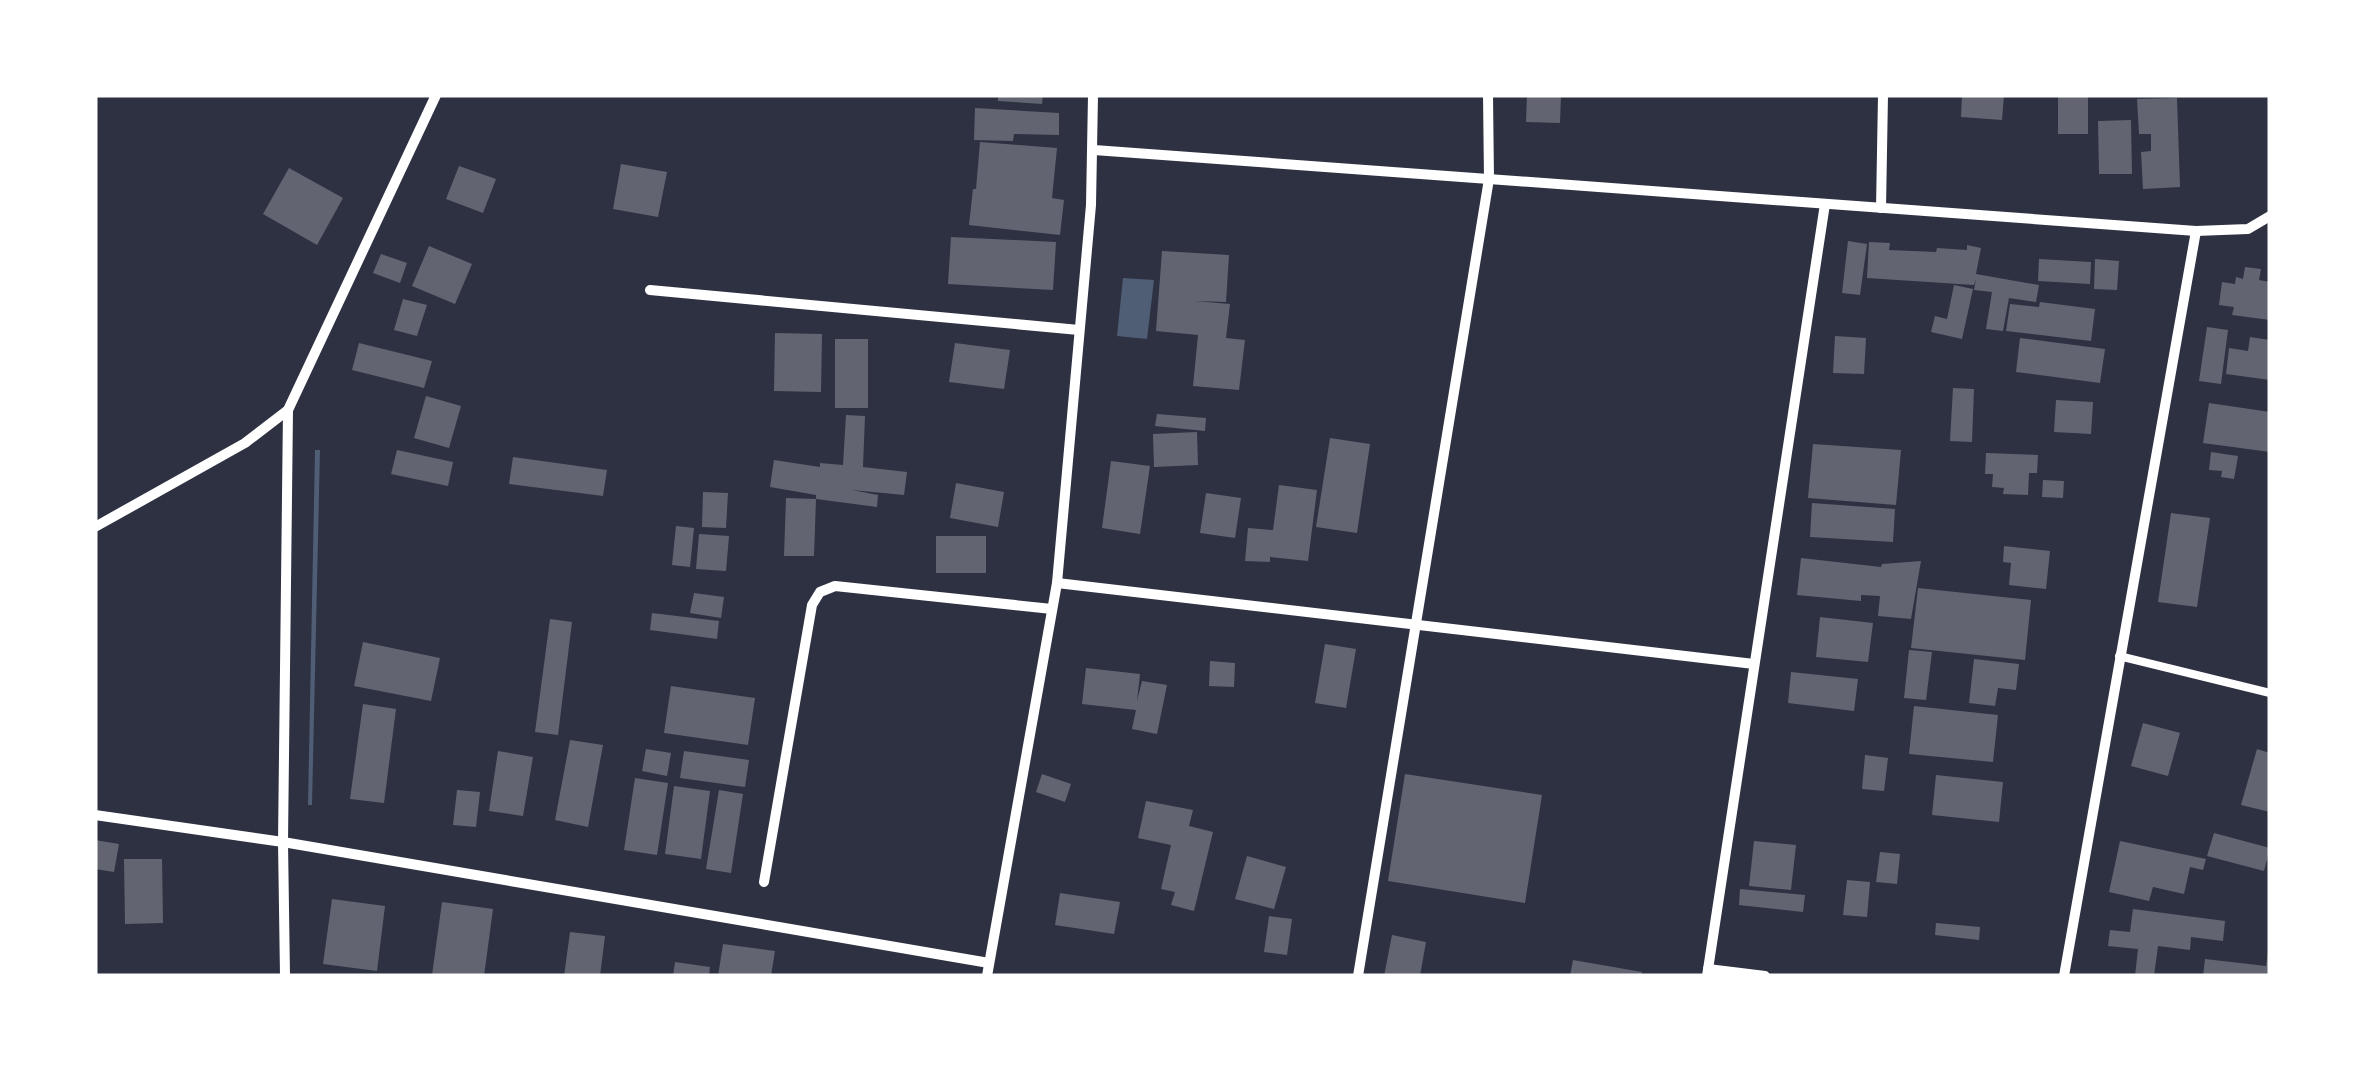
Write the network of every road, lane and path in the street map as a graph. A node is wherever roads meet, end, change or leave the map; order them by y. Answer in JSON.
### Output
{"nodes":[{"id":1,"x":436,"y":95,"type":"edge"},
{"id":2,"x":1094,"y":95,"type":"edge"},
{"id":3,"x":1488,"y":95,"type":"edge"},
{"id":4,"x":1883,"y":95,"type":"edge"},
{"id":5,"x":1094,"y":150,"type":"junction"},
{"id":6,"x":1490,"y":179,"type":"junction"},
{"id":7,"x":1825,"y":204,"type":"junction"},
{"id":8,"x":1881,"y":208,"type":"junction"},
{"id":9,"x":2270,"y":216,"type":"edge"},
{"id":10,"x":2196,"y":231,"type":"junction"},
{"id":11,"x":650,"y":290,"type":"dead end"},
{"id":12,"x":1080,"y":330,"type":"junction"},
{"id":13,"x":288,"y":410,"type":"junction"},
{"id":14,"x":95,"y":527,"type":"edge"},
{"id":15,"x":1057,"y":583,"type":"junction"},
{"id":16,"x":1052,"y":609,"type":"junction"},
{"id":17,"x":1415,"y":623,"type":"junction"},
{"id":18,"x":2119,"y":656,"type":"junction"},
{"id":19,"x":1754,"y":664,"type":"junction"},
{"id":20,"x":2270,"y":693,"type":"edge"},
{"id":21,"x":95,"y":815,"type":"edge"},
{"id":22,"x":283,"y":842,"type":"junction"},
{"id":23,"x":764,"y":882,"type":"dead end"},
{"id":24,"x":989,"y":963,"type":"junction"},
{"id":25,"x":1707,"y":973,"type":"edge"},
{"id":26,"x":285,"y":976,"type":"edge"},
{"id":27,"x":987,"y":976,"type":"edge"},
{"id":28,"x":1358,"y":976,"type":"edge"},
{"id":29,"x":1766,"y":976,"type":"edge"},
{"id":30,"x":2064,"y":976,"type":"edge"}],
"edges":[{"from":1,"to":13,"type":"street"},
{"from":2,"to":5,"type":"street"},
{"from":3,"to":6,"type":"street"},
{"from":4,"to":8,"type":"street"},
{"from":5,"to":6,"type":"street"},
{"from":5,"to":12,"type":"street"},
{"from":6,"to":7,"type":"street"},
{"from":6,"to":17,"type":"street"},
{"from":7,"to":8,"type":"street"},
{"from":7,"to":19,"type":"street"},
{"from":8,"to":10,"type":"street"},
{"from":9,"to":10,"type":"street"},
{"from":10,"to":18,"type":"street"},
{"from":11,"to":12,"type":"street"},
{"from":12,"to":15,"type":"street"},
{"from":13,"to":14,"type":"street"},
{"from":13,"to":22,"type":"street"},
{"from":15,"to":16,"type":"street"},
{"from":15,"to":17,"type":"street"},
{"from":16,"to":23,"type":"street"},
{"from":16,"to":24,"type":"street"},
{"from":17,"to":19,"type":"street"},
{"from":17,"to":28,"type":"street"},
{"from":18,"to":20,"type":"lane"},
{"from":18,"to":30,"type":"street"},
{"from":19,"to":25,"type":"street"},
{"from":21,"to":22,"type":"street"},
{"from":22,"to":24,"type":"street"},
{"from":22,"to":26,"type":"street"},
{"from":24,"to":27,"type":"street"},
{"from":25,"to":29,"type":"street"}]}
